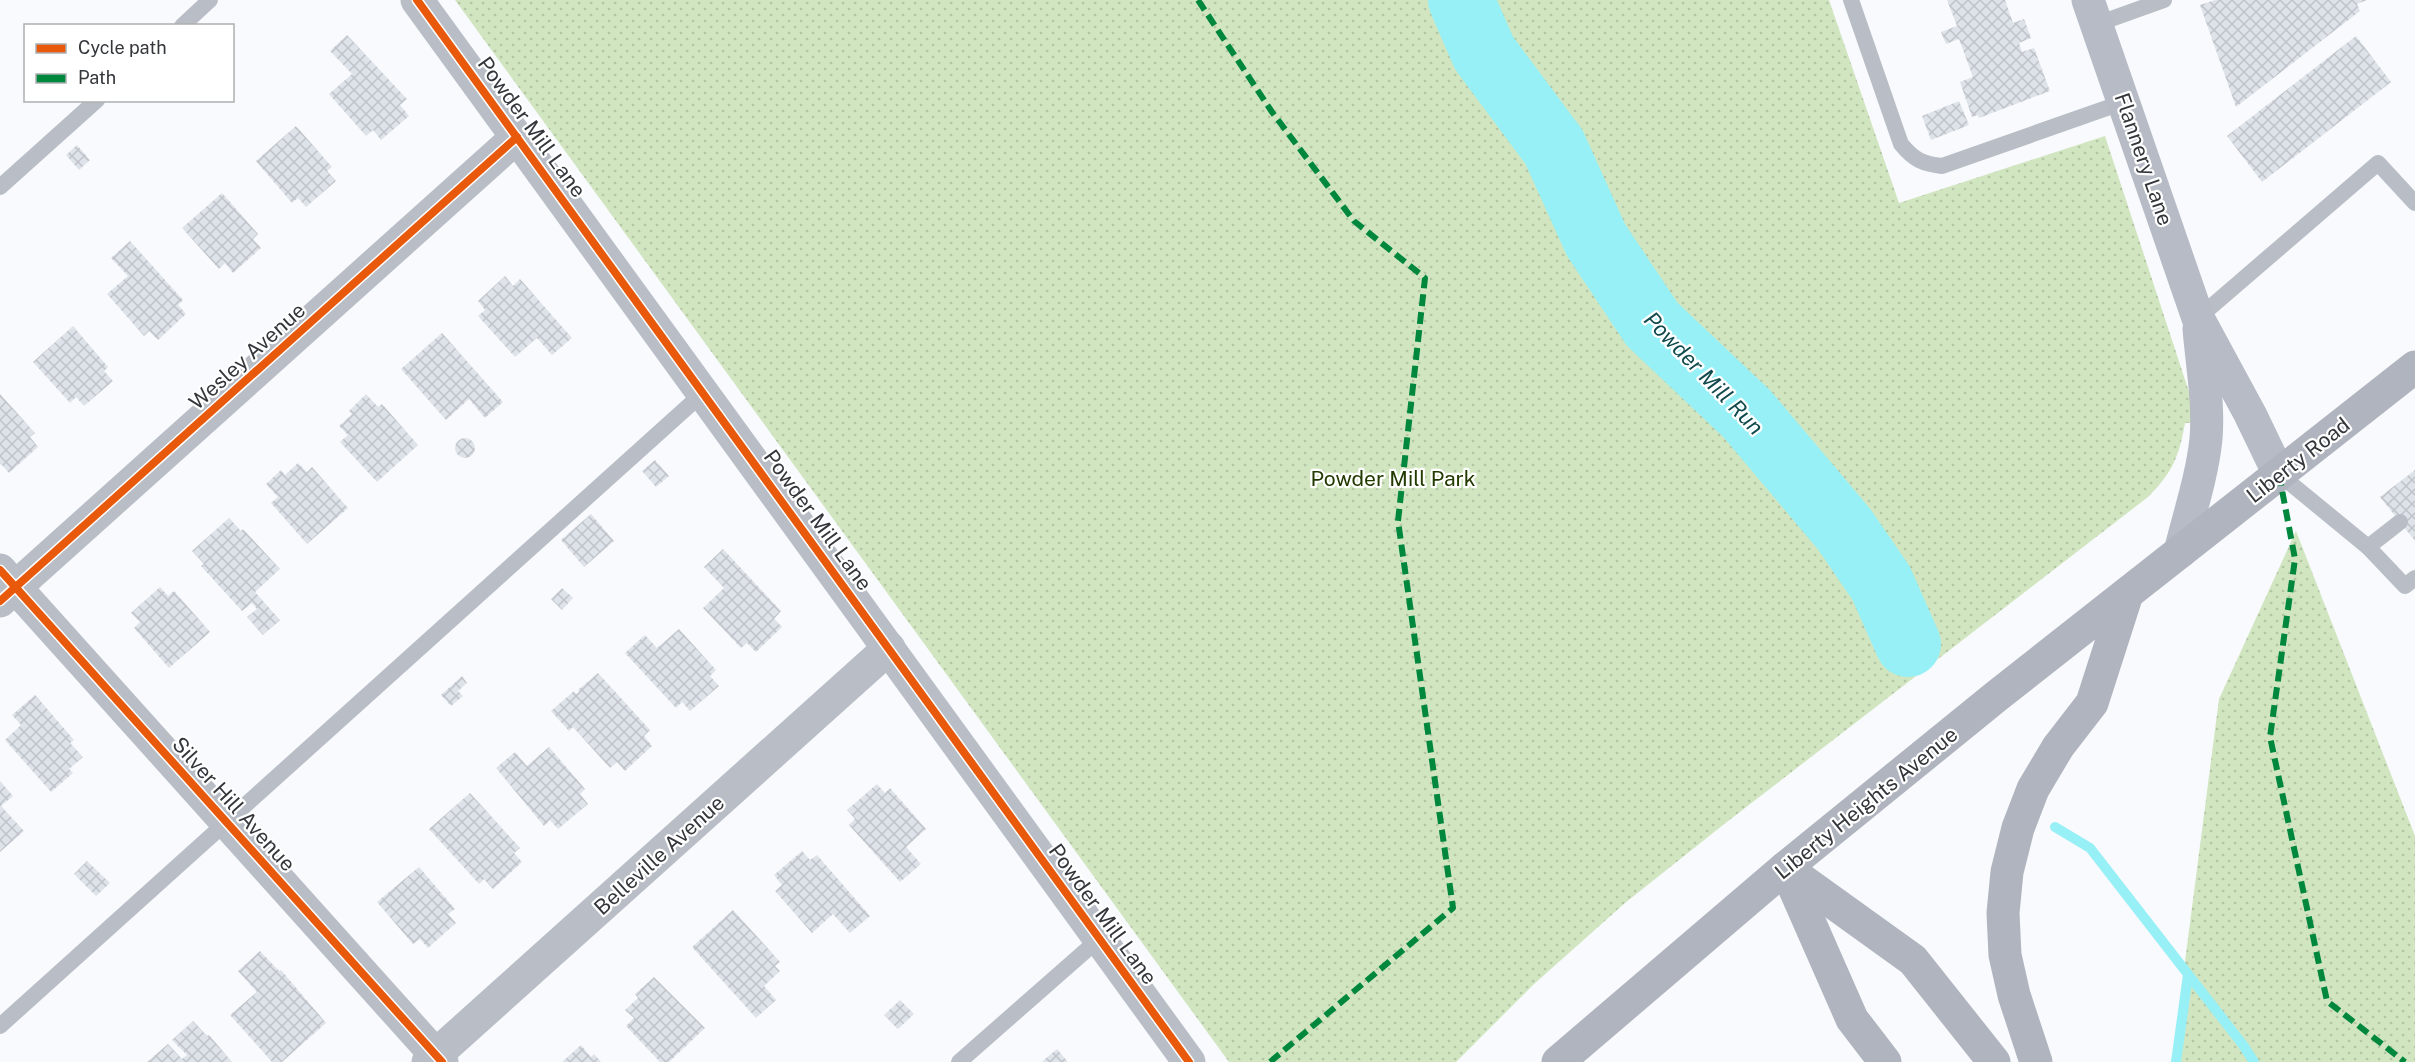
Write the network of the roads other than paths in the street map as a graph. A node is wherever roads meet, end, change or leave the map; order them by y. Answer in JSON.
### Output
{"nodes":[{"id":1,"x":210,"y":0,"type":"edge"},
{"id":2,"x":417,"y":0,"type":"edge"},
{"id":3,"x":1851,"y":0,"type":"edge"},
{"id":4,"x":2164,"y":0,"type":"edge"},
{"id":5,"x":2092,"y":12,"type":"edge"},
{"id":6,"x":184,"y":24,"type":"edge"},
{"id":7,"x":95,"y":102,"type":"edge"},
{"id":8,"x":2124,"y":102,"type":"junction"},
{"id":9,"x":517,"y":137,"type":"junction"},
{"id":10,"x":0,"y":187,"type":"edge"},
{"id":11,"x":2415,"y":203,"type":"edge"},
{"id":12,"x":2198,"y":318,"type":"junction"},
{"id":13,"x":2415,"y":367,"type":"edge"},
{"id":14,"x":703,"y":393,"type":"junction"},
{"id":15,"x":2279,"y":474,"type":"junction"},
{"id":16,"x":2400,"y":522,"type":"dead end"},
{"id":17,"x":2368,"y":547,"type":"junction"},
{"id":18,"x":2180,"y":552,"type":"junction"},
{"id":19,"x":2415,"y":578,"type":"edge"},
{"id":20,"x":5,"y":586,"type":"edge"},
{"id":21,"x":2127,"y":594,"type":"junction"},
{"id":22,"x":889,"y":648,"type":"junction"},
{"id":23,"x":226,"y":822,"type":"junction"},
{"id":24,"x":1785,"y":868,"type":"junction"},
{"id":25,"x":1099,"y":939,"type":"junction"},
{"id":26,"x":0,"y":1026,"type":"edge"},
{"id":27,"x":435,"y":1060,"type":"edge"},
{"id":28,"x":958,"y":1062,"type":"edge"},
{"id":29,"x":1190,"y":1062,"type":"edge"},
{"id":30,"x":1558,"y":1062,"type":"edge"},
{"id":31,"x":1885,"y":1062,"type":"edge"},
{"id":32,"x":1994,"y":1062,"type":"edge"},
{"id":33,"x":2036,"y":1062,"type":"edge"}],
"edges":[{"from":1,"to":6,"type":"lane"},
{"from":2,"to":9,"type":"street","name":"Powder Mill Lane"},
{"from":3,"to":8,"type":"lane"},
{"from":4,"to":5,"type":"lane"},
{"from":5,"to":8,"type":"street","name":"Flannery Lane"},
{"from":7,"to":10,"type":"lane"},
{"from":8,"to":12,"type":"street","name":"Flannery Lane"},
{"from":9,"to":14,"type":"street","name":"Powder Mill Lane"},
{"from":9,"to":20,"type":"street","name":"Wesley Avenue"},
{"from":11,"to":12,"type":"lane"},
{"from":12,"to":15,"type":"street","name":"Flannery Lane"},
{"from":12,"to":18,"type":"street","name":"Flannery Lane"},
{"from":13,"to":15,"type":"main road","name":"Liberty Road"},
{"from":14,"to":22,"type":"street","name":"Powder Mill Lane"},
{"from":14,"to":23,"type":"lane"},
{"from":15,"to":17,"type":"lane"},
{"from":15,"to":18,"type":"main road","name":"Liberty Road"},
{"from":16,"to":17,"type":"lane"},
{"from":17,"to":19,"type":"lane"},
{"from":18,"to":21,"type":"main road","name":"Liberty Heights Avenue"},
{"from":20,"to":23,"type":"street","name":"Silver Hill Avenue"},
{"from":21,"to":24,"type":"main road","name":"Liberty Heights Avenue"},
{"from":21,"to":33,"type":"main road"},
{"from":22,"to":25,"type":"street","name":"Powder Mill Lane"},
{"from":22,"to":27,"type":"street","name":"Belleville Avenue"},
{"from":23,"to":26,"type":"lane"},
{"from":23,"to":27,"type":"street","name":"Silver Hill Avenue"},
{"from":24,"to":30,"type":"main road","name":"Liberty Heights Avenue"},
{"from":24,"to":31,"type":"main road"},
{"from":24,"to":32,"type":"main road"},
{"from":25,"to":28,"type":"lane"},
{"from":25,"to":29,"type":"street","name":"Powder Mill Lane"}]}
